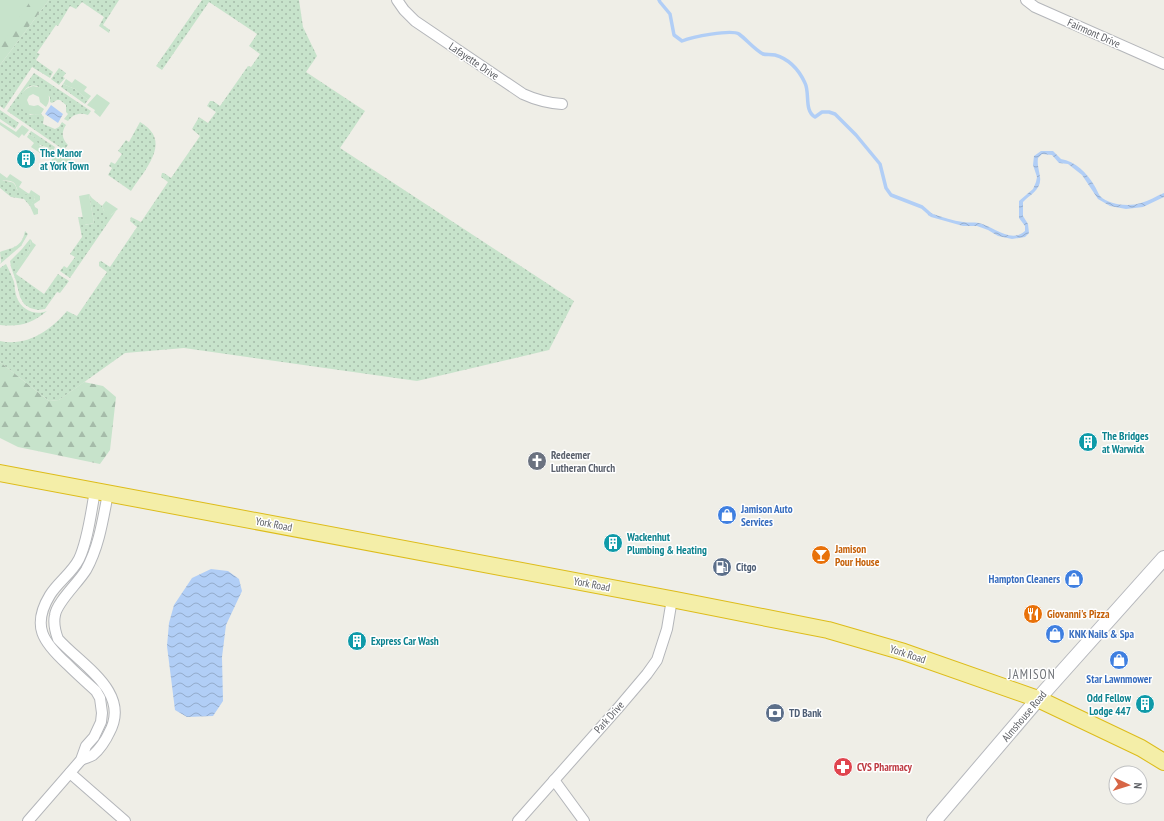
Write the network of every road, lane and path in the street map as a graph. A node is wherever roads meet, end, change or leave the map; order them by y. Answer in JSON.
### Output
{"nodes":[{"id":1,"x":397,"y":0,"type":"edge"},
{"id":2,"x":1026,"y":0,"type":"edge"},
{"id":3,"x":1164,"y":64,"type":"edge"},
{"id":4,"x":562,"y":104,"type":"dead end"},
{"id":5,"x":0,"y":473,"type":"edge"},
{"id":6,"x":101,"y":492,"type":"junction"},
{"id":7,"x":1164,"y":558,"type":"edge"},
{"id":8,"x":672,"y":599,"type":"junction"},
{"id":9,"x":1038,"y":699,"type":"junction"},
{"id":10,"x":1164,"y":762,"type":"edge"},
{"id":11,"x":70,"y":773,"type":"junction"},
{"id":12,"x":554,"y":780,"type":"junction"},
{"id":13,"x":28,"y":821,"type":"edge"},
{"id":14,"x":125,"y":821,"type":"edge"},
{"id":15,"x":518,"y":821,"type":"edge"},
{"id":16,"x":584,"y":821,"type":"edge"},
{"id":17,"x":934,"y":821,"type":"edge"}],
"edges":[{"from":1,"to":4,"type":"street","name":"Lafayette Drive"},
{"from":2,"to":3,"type":"street","name":"Fairmont Drive"},
{"from":5,"to":6,"type":"highway","name":"York Road"},
{"from":6,"to":8,"type":"highway","name":"York Road"},
{"from":6,"to":11,"type":"street"},
{"from":7,"to":9,"type":"main road","name":"Almshouse Road"},
{"from":8,"to":9,"type":"highway","name":"York Road"},
{"from":8,"to":12,"type":"street","name":"Park Drive"},
{"from":9,"to":10,"type":"highway","name":"York Road"},
{"from":9,"to":17,"type":"main road","name":"Almshouse Road"},
{"from":11,"to":13,"type":"street"},
{"from":11,"to":14,"type":"street"},
{"from":12,"to":15,"type":"street","name":"Park Drive"},
{"from":12,"to":16,"type":"street"}]}
